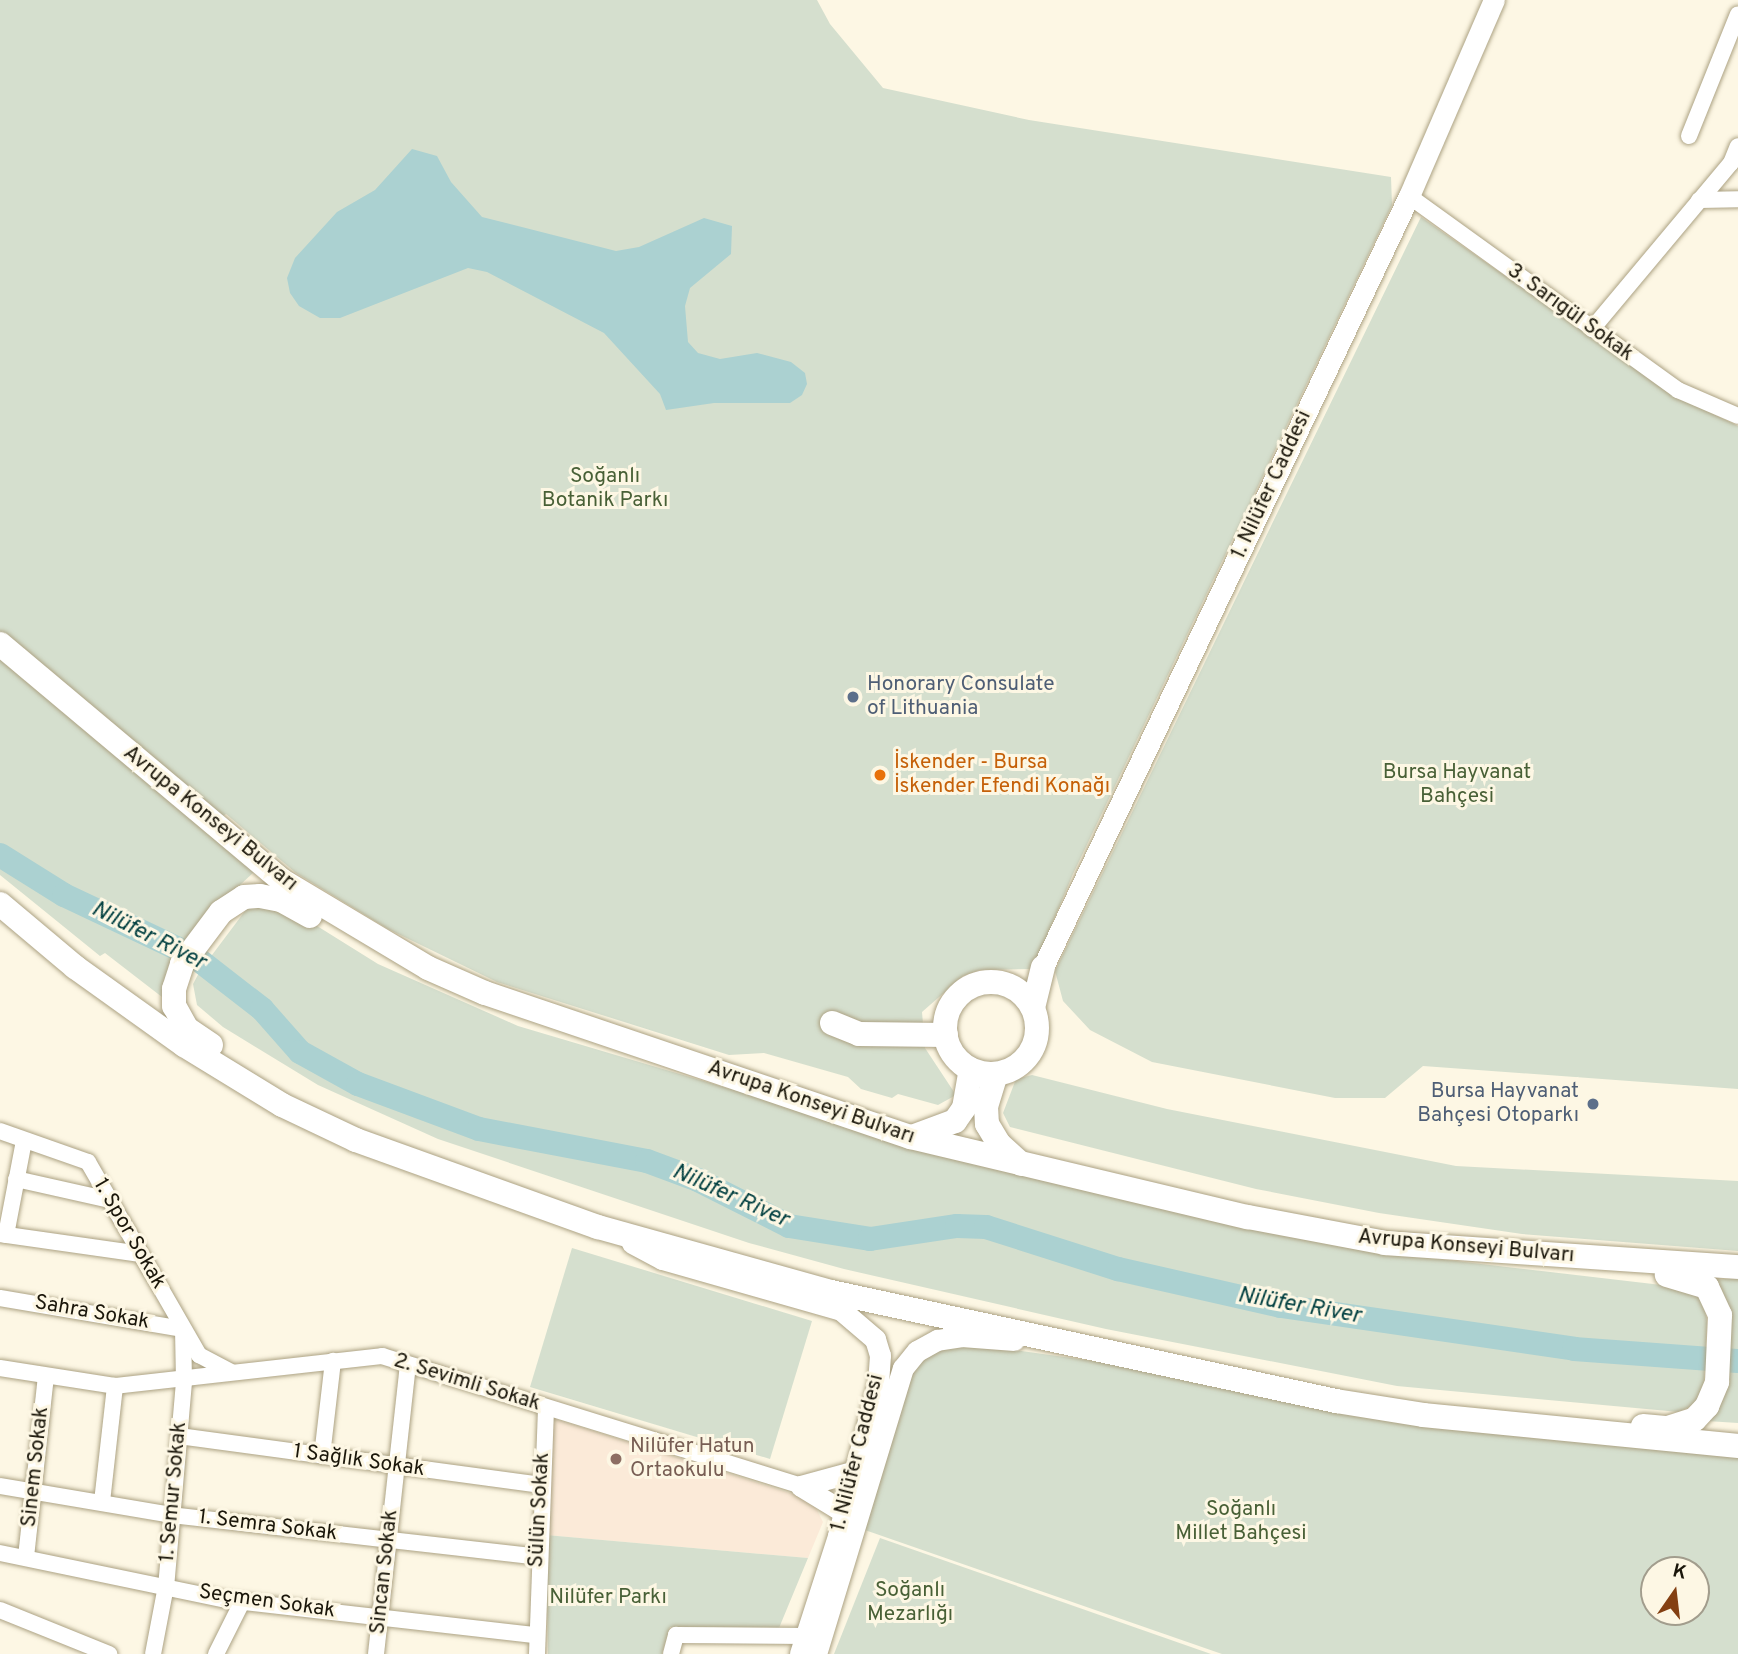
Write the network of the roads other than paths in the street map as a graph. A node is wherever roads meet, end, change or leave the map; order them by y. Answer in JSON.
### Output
{"nodes":[{"id":1,"x":1494,"y":0,"type":"edge"},
{"id":2,"x":1738,"y":14,"type":"edge"},
{"id":3,"x":1689,"y":136,"type":"dead end"},
{"id":4,"x":1738,"y":146,"type":"edge"},
{"id":5,"x":1409,"y":196,"type":"junction"},
{"id":6,"x":1738,"y":199,"type":"edge"},
{"id":7,"x":1699,"y":200,"type":"junction"},
{"id":8,"x":1592,"y":329,"type":"junction"},
{"id":9,"x":1738,"y":416,"type":"edge"},
{"id":10,"x":0,"y":644,"type":"edge"},
{"id":11,"x":0,"y":904,"type":"edge"},
{"id":12,"x":1043,"y":967,"type":"junction"},
{"id":13,"x":1011,"y":986,"type":"junction"},
{"id":14,"x":1033,"y":1008,"type":"junction"},
{"id":15,"x":618,"y":1037,"type":"junction"},
{"id":16,"x":971,"y":1070,"type":"junction"},
{"id":17,"x":996,"y":1074,"type":"junction"},
{"id":18,"x":0,"y":1131,"type":"edge"},
{"id":19,"x":911,"y":1137,"type":"junction"},
{"id":20,"x":24,"y":1141,"type":"junction"},
{"id":21,"x":1024,"y":1167,"type":"junction"},
{"id":22,"x":16,"y":1179,"type":"junction"},
{"id":23,"x":476,"y":1186,"type":"junction"},
{"id":24,"x":110,"y":1200,"type":"junction"},
{"id":25,"x":598,"y":1227,"type":"junction"},
{"id":26,"x":3,"y":1235,"type":"edge"},
{"id":27,"x":142,"y":1254,"type":"junction"},
{"id":28,"x":1528,"y":1255,"type":"junction"},
{"id":29,"x":1738,"y":1267,"type":"edge"},
{"id":30,"x":0,"y":1298,"type":"edge"},
{"id":31,"x":183,"y":1329,"type":"junction"},
{"id":32,"x":1111,"y":1355,"type":"junction"},
{"id":33,"x":333,"y":1361,"type":"junction"},
{"id":34,"x":408,"y":1365,"type":"junction"},
{"id":35,"x":0,"y":1368,"type":"edge"},
{"id":36,"x":231,"y":1372,"type":"junction"},
{"id":37,"x":46,"y":1376,"type":"junction"},
{"id":38,"x":184,"y":1382,"type":"junction"},
{"id":39,"x":115,"y":1386,"type":"junction"},
{"id":40,"x":546,"y":1408,"type":"junction"},
{"id":41,"x":1504,"y":1423,"type":"junction"},
{"id":42,"x":179,"y":1436,"type":"junction"},
{"id":43,"x":1738,"y":1446,"type":"edge"},
{"id":44,"x":322,"y":1456,"type":"junction"},
{"id":45,"x":397,"y":1466,"type":"junction"},
{"id":46,"x":864,"y":1473,"type":"junction"},
{"id":47,"x":540,"y":1485,"type":"junction"},
{"id":48,"x":0,"y":1486,"type":"edge"},
{"id":49,"x":801,"y":1486,"type":"junction"},
{"id":50,"x":33,"y":1491,"type":"junction"},
{"id":51,"x":102,"y":1502,"type":"junction"},
{"id":52,"x":171,"y":1515,"type":"junction"},
{"id":53,"x":851,"y":1518,"type":"junction"},
{"id":54,"x":388,"y":1541,"type":"junction"},
{"id":55,"x":0,"y":1553,"type":"edge"},
{"id":56,"x":26,"y":1557,"type":"junction"},
{"id":57,"x":537,"y":1558,"type":"junction"},
{"id":58,"x":166,"y":1586,"type":"junction"},
{"id":59,"x":242,"y":1602,"type":"junction"},
{"id":60,"x":0,"y":1610,"type":"edge"},
{"id":61,"x":380,"y":1617,"type":"junction"},
{"id":62,"x":536,"y":1635,"type":"junction"},
{"id":63,"x":808,"y":1648,"type":"edge"},
{"id":64,"x":108,"y":1654,"type":"edge"},
{"id":65,"x":153,"y":1654,"type":"edge"},
{"id":66,"x":216,"y":1654,"type":"edge"},
{"id":67,"x":376,"y":1654,"type":"edge"},
{"id":68,"x":537,"y":1654,"type":"edge"},
{"id":69,"x":671,"y":1654,"type":"edge"}],
"edges":[{"from":1,"to":5,"type":"main road","name":"1. Nilüfer Caddesi"},
{"from":2,"to":3,"type":"street"},
{"from":4,"to":7,"type":"street"},
{"from":5,"to":8,"type":"street","name":"3. Sarıgül Sokak"},
{"from":5,"to":12,"type":"main road","name":"1. Nilüfer Caddesi"},
{"from":6,"to":7,"type":"street"},
{"from":7,"to":8,"type":"street"},
{"from":8,"to":9,"type":"street","name":"3. Sarıgül Sokak"},
{"from":10,"to":15,"type":"main road","name":"Avrupa Konseyi Bulvarı"},
{"from":11,"to":23,"type":"main road"},
{"from":12,"to":13,"type":"main road"},
{"from":12,"to":14,"type":"main road"},
{"from":13,"to":14,"type":"main road"},
{"from":13,"to":16,"type":"main road"},
{"from":14,"to":17,"type":"main road"},
{"from":15,"to":19,"type":"main road","name":"Avrupa Konseyi Bulvarı"},
{"from":15,"to":23,"type":"main road"},
{"from":16,"to":17,"type":"main road"},
{"from":16,"to":19,"type":"main road"},
{"from":17,"to":21,"type":"main road"},
{"from":18,"to":20,"type":"street","name":"1. Spor Sokak"},
{"from":19,"to":21,"type":"main road","name":"Avrupa Konseyi Bulvarı"},
{"from":20,"to":22,"type":"street"},
{"from":20,"to":24,"type":"street","name":"1. Spor Sokak"},
{"from":21,"to":28,"type":"main road","name":"Avrupa Konseyi Bulvarı"},
{"from":22,"to":24,"type":"street"},
{"from":22,"to":26,"type":"street"},
{"from":23,"to":25,"type":"main road"},
{"from":24,"to":27,"type":"street","name":"1. Spor Sokak"},
{"from":25,"to":32,"type":"main road"},
{"from":25,"to":46,"type":"main road","name":"1. Nilüfer Caddesi"},
{"from":26,"to":27,"type":"street"},
{"from":27,"to":31,"type":"street","name":"1. Spor Sokak"},
{"from":28,"to":29,"type":"main road","name":"Avrupa Konseyi Bulvarı"},
{"from":28,"to":41,"type":"main road"},
{"from":30,"to":31,"type":"street","name":"Sahra Sokak"},
{"from":31,"to":36,"type":"street","name":"1. Spor Sokak"},
{"from":31,"to":38,"type":"street","name":"1. Semur Sokak"},
{"from":32,"to":41,"type":"main road"},
{"from":32,"to":46,"type":"main road","name":"1. Nilüfer Caddesi"},
{"from":33,"to":34,"type":"street","name":"2. Sevimli Sokak"},
{"from":33,"to":36,"type":"street","name":"2. Sevimli Sokak"},
{"from":33,"to":44,"type":"street"},
{"from":34,"to":40,"type":"street","name":"2. Sevimli Sokak"},
{"from":34,"to":45,"type":"street","name":"Sincan Sokak"},
{"from":35,"to":37,"type":"street","name":"2. Sevimli Sokak"},
{"from":36,"to":38,"type":"street","name":"2. Sevimli Sokak"},
{"from":37,"to":39,"type":"street","name":"2. Sevimli Sokak"},
{"from":37,"to":50,"type":"street","name":"Sinem Sokak"},
{"from":38,"to":39,"type":"street","name":"2. Sevimli Sokak"},
{"from":38,"to":42,"type":"street","name":"1. Semur Sokak"},
{"from":39,"to":51,"type":"street"},
{"from":40,"to":47,"type":"street","name":"Sülün Sokak"},
{"from":40,"to":49,"type":"street","name":"2. Sevimli Sokak"},
{"from":41,"to":43,"type":"main road"},
{"from":42,"to":44,"type":"street","name":"1 Sağlık Sokak"},
{"from":42,"to":52,"type":"street","name":"1. Semur Sokak"},
{"from":44,"to":45,"type":"street","name":"1 Sağlık Sokak"},
{"from":45,"to":47,"type":"street","name":"1 Sağlık Sokak"},
{"from":45,"to":54,"type":"street","name":"Sincan Sokak"},
{"from":46,"to":49,"type":"main road"},
{"from":46,"to":53,"type":"main road","name":"1. Nilüfer Caddesi"},
{"from":47,"to":57,"type":"street","name":"Sülün Sokak"},
{"from":48,"to":50,"type":"street","name":"1. Semra Sokak"},
{"from":49,"to":53,"type":"main road"},
{"from":50,"to":51,"type":"street","name":"1. Semra Sokak"},
{"from":50,"to":56,"type":"street","name":"Sinem Sokak"},
{"from":51,"to":52,"type":"street","name":"1. Semra Sokak"},
{"from":52,"to":54,"type":"street","name":"1. Semra Sokak"},
{"from":52,"to":58,"type":"street","name":"1. Semur Sokak"},
{"from":53,"to":63,"type":"main road","name":"1. Nilüfer Caddesi"},
{"from":54,"to":57,"type":"street","name":"1. Semra Sokak"},
{"from":54,"to":61,"type":"street","name":"Sincan Sokak"},
{"from":55,"to":56,"type":"street","name":"Seçmen Sokak"},
{"from":56,"to":58,"type":"street","name":"Seçmen Sokak"},
{"from":57,"to":62,"type":"street","name":"Sülün Sokak"},
{"from":58,"to":59,"type":"street","name":"Seçmen Sokak"},
{"from":58,"to":65,"type":"street","name":"1. Semur Sokak"},
{"from":59,"to":61,"type":"street","name":"Seçmen Sokak"},
{"from":59,"to":66,"type":"street"},
{"from":60,"to":64,"type":"street"},
{"from":61,"to":62,"type":"street","name":"Seçmen Sokak"},
{"from":61,"to":67,"type":"street","name":"Sincan Sokak"},
{"from":62,"to":68,"type":"street","name":"Sülün Sokak"},
{"from":63,"to":69,"type":"street"}]}
